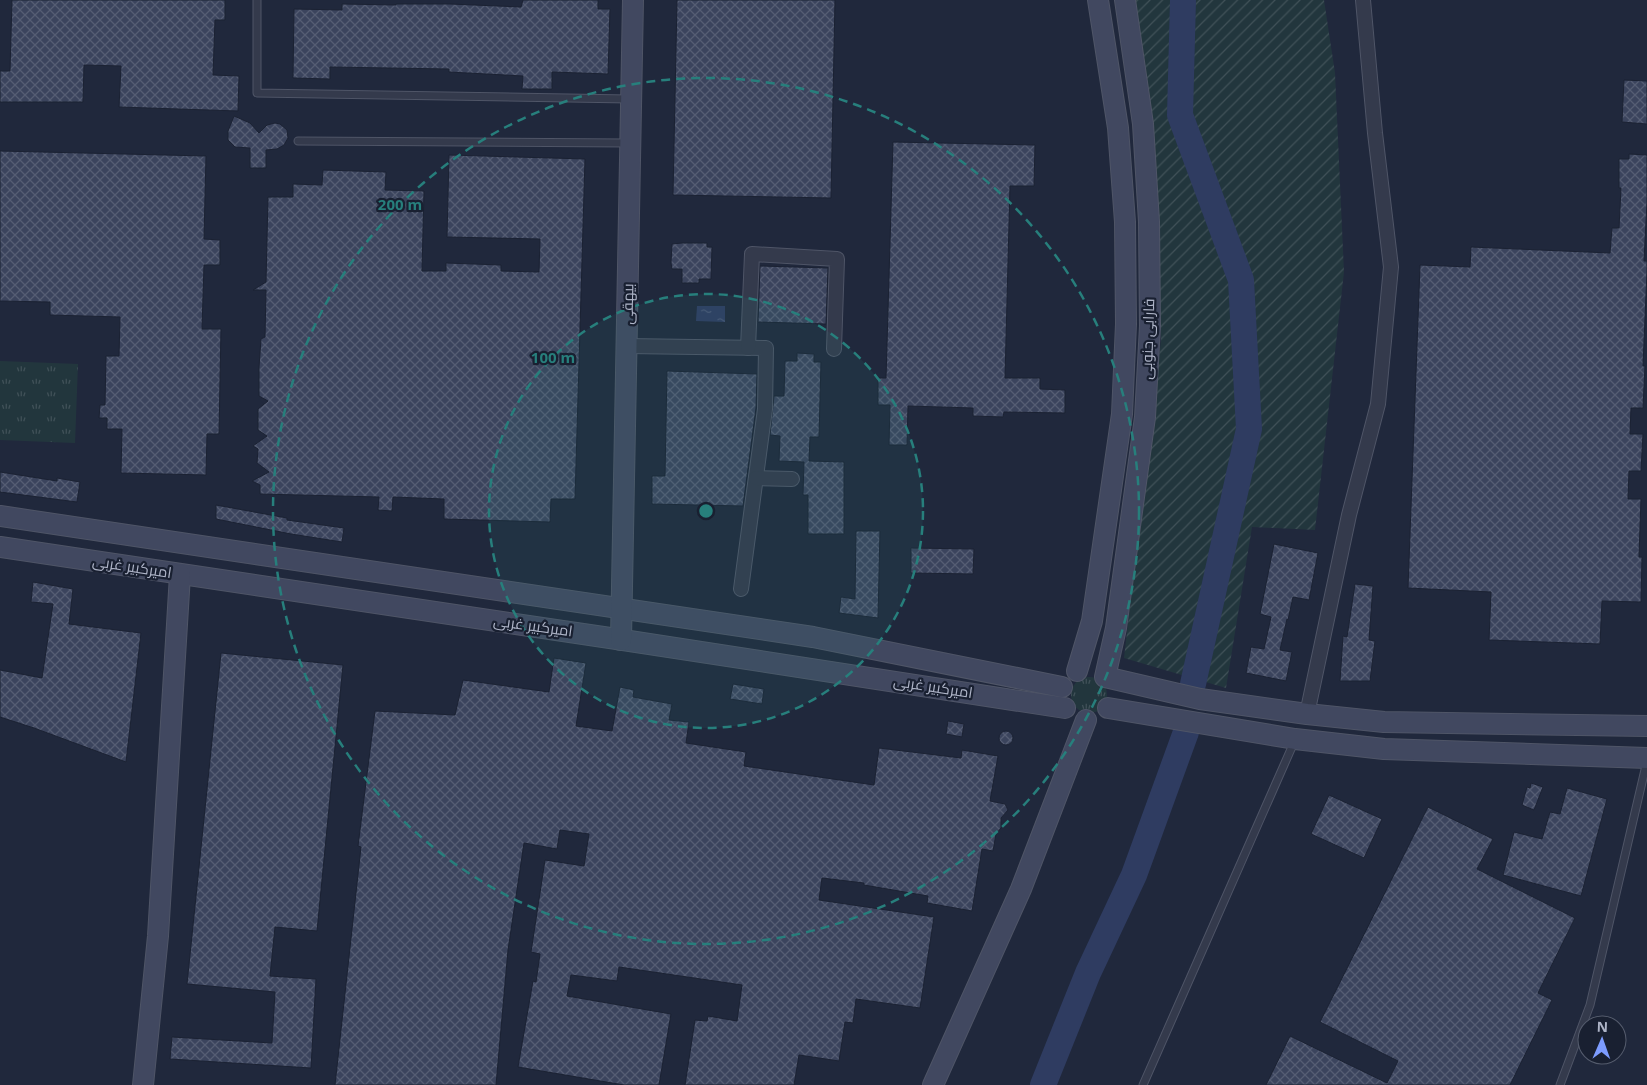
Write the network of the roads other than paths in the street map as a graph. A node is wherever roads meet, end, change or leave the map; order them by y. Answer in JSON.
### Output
{"nodes":[{"id":1,"x":257,"y":0,"type":"edge"},
{"id":2,"x":633,"y":0,"type":"edge"},
{"id":3,"x":1098,"y":0,"type":"edge"},
{"id":4,"x":1125,"y":0,"type":"edge"},
{"id":5,"x":1363,"y":0,"type":"edge"},
{"id":6,"x":631,"y":99,"type":"junction"},
{"id":7,"x":298,"y":141,"type":"dead end"},
{"id":8,"x":631,"y":143,"type":"junction"},
{"id":9,"x":627,"y":346,"type":"junction"},
{"id":10,"x":748,"y":348,"type":"junction"},
{"id":11,"x":834,"y":349,"type":"dead end"},
{"id":12,"x":756,"y":478,"type":"junction"},
{"id":13,"x":792,"y":479,"type":"dead end"},
{"id":14,"x":0,"y":516,"type":"edge"},
{"id":15,"x":0,"y":547,"type":"edge"},
{"id":16,"x":180,"y":575,"type":"junction"},
{"id":17,"x":741,"y":589,"type":"dead end"},
{"id":18,"x":623,"y":609,"type":"junction"},
{"id":19,"x":621,"y":640,"type":"junction"},
{"id":20,"x":1077,"y":671,"type":"junction"},
{"id":21,"x":1105,"y":677,"type":"junction"},
{"id":22,"x":1062,"y":687,"type":"junction"},
{"id":23,"x":1065,"y":708,"type":"junction"},
{"id":24,"x":1108,"y":708,"type":"junction"},
{"id":25,"x":1307,"y":714,"type":"junction"},
{"id":26,"x":1086,"y":720,"type":"junction"},
{"id":27,"x":1647,"y":726,"type":"edge"},
{"id":28,"x":1296,"y":739,"type":"junction"},
{"id":29,"x":1647,"y":759,"type":"edge"},
{"id":30,"x":142,"y":1085,"type":"edge"},
{"id":31,"x":933,"y":1085,"type":"edge"},
{"id":32,"x":1144,"y":1085,"type":"edge"},
{"id":33,"x":1560,"y":1085,"type":"edge"}],
"edges":[{"from":1,"to":6,"type":"lane"},
{"from":2,"to":6,"type":"street","name":"بیهقی"},
{"from":3,"to":20,"type":"street","name":"فارابی جنوبی"},
{"from":4,"to":21,"type":"street","name":"فارابی جنوبی"},
{"from":5,"to":25,"type":"street"},
{"from":6,"to":8,"type":"street","name":"بیهقی"},
{"from":7,"to":8,"type":"lane"},
{"from":8,"to":9,"type":"street","name":"بیهقی"},
{"from":9,"to":10,"type":"street"},
{"from":9,"to":18,"type":"street","name":"بیهقی"},
{"from":10,"to":11,"type":"street"},
{"from":10,"to":12,"type":"street"},
{"from":12,"to":13,"type":"street"},
{"from":12,"to":17,"type":"street"},
{"from":14,"to":18,"type":"street","name":"امیرکبیر غربی"},
{"from":15,"to":16,"type":"street","name":"امیرکبیر غربی"},
{"from":16,"to":19,"type":"street","name":"امیرکبیر غربی"},
{"from":16,"to":30,"type":"street"},
{"from":18,"to":19,"type":"street","name":"بیهقی"},
{"from":18,"to":22,"type":"street","name":"امیرکبیر غربی"},
{"from":19,"to":23,"type":"street","name":"امیرکبیر غربی"},
{"from":20,"to":21,"type":"street"},
{"from":20,"to":22,"type":"street"},
{"from":21,"to":24,"type":"street"},
{"from":21,"to":25,"type":"street"},
{"from":22,"to":23,"type":"street"},
{"from":23,"to":26,"type":"street"},
{"from":24,"to":26,"type":"street"},
{"from":24,"to":28,"type":"street"},
{"from":25,"to":27,"type":"street"},
{"from":26,"to":31,"type":"street"},
{"from":28,"to":29,"type":"street"},
{"from":28,"to":32,"type":"lane"},
{"from":29,"to":33,"type":"lane"}]}
